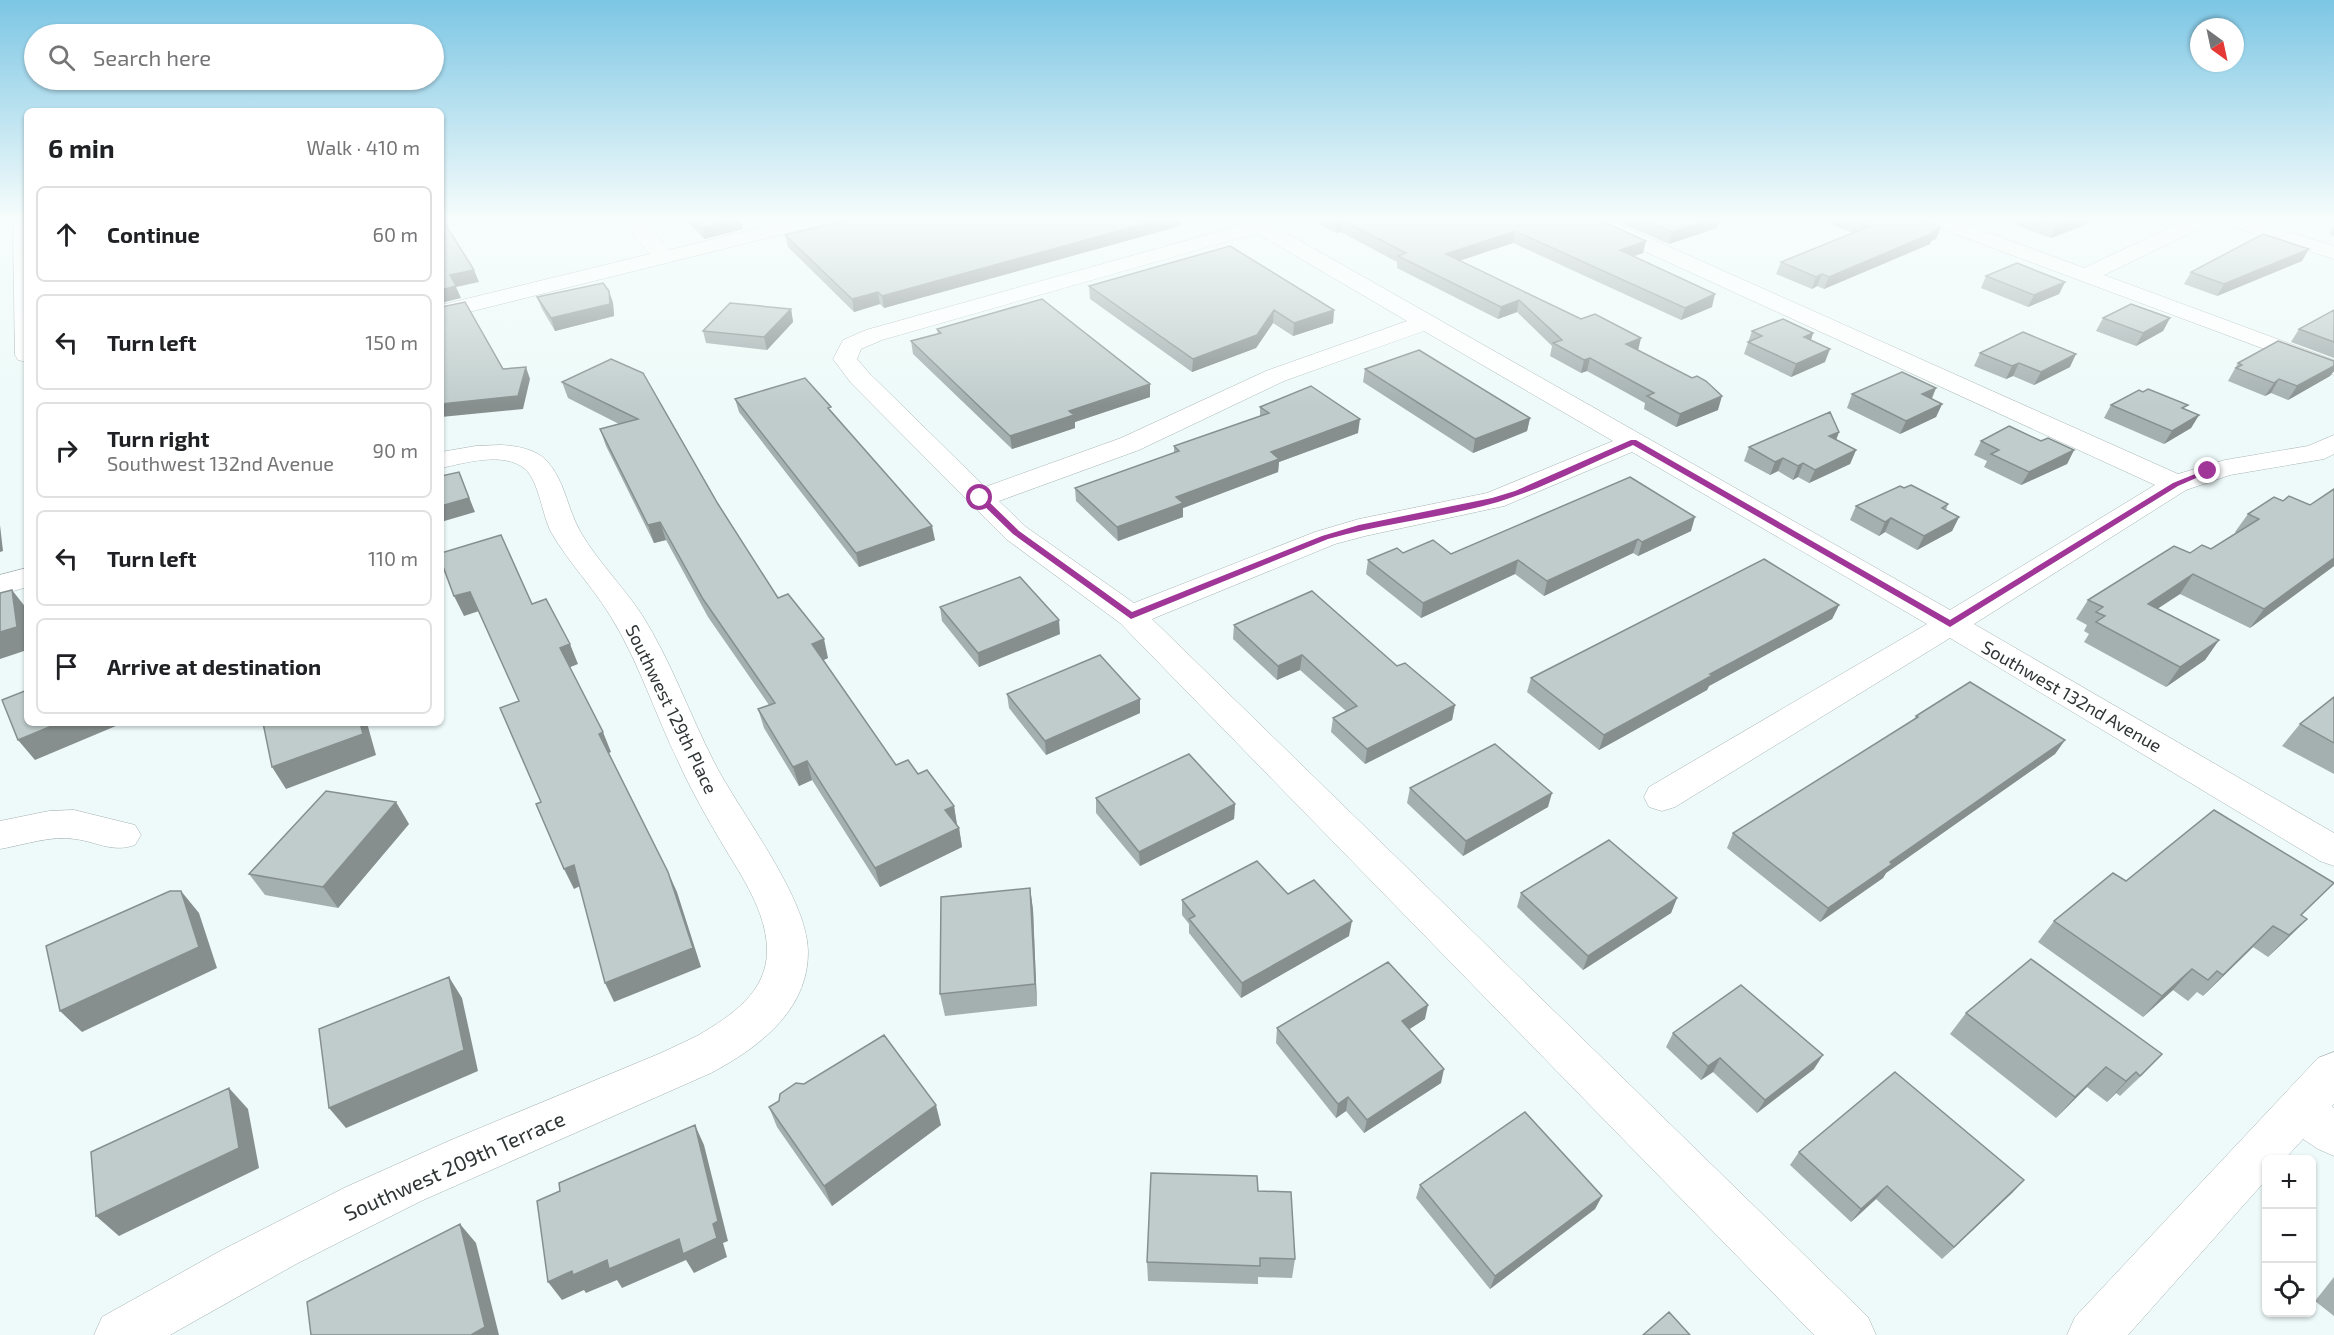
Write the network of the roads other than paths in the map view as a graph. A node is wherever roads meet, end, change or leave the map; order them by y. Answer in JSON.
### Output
{"nodes":[{"id":1,"x":563,"y":281,"type":"edge"},
{"id":2,"x":1056,"y":281,"type":"edge"},
{"id":3,"x":1355,"y":281,"type":"edge"},
{"id":4,"x":1728,"y":281,"type":"edge"},
{"id":5,"x":2103,"y":281,"type":"edge"},
{"id":6,"x":444,"y":311,"type":"edge"},
{"id":7,"x":1426,"y":322,"type":"junction"},
{"id":8,"x":2334,"y":368,"type":"edge"},
{"id":9,"x":1634,"y":442,"type":"junction"},
{"id":10,"x":2334,"y":443,"type":"edge"},
{"id":11,"x":444,"y":460,"type":"edge"},
{"id":12,"x":2176,"y":484,"type":"junction"},
{"id":13,"x":980,"y":498,"type":"junction"},
{"id":14,"x":24,"y":578,"type":"edge"},
{"id":15,"x":0,"y":585,"type":"edge"},
{"id":16,"x":1131,"y":616,"type":"junction"},
{"id":17,"x":1950,"y":624,"type":"junction"},
{"id":18,"x":1662,"y":797,"type":"dead end"},
{"id":19,"x":122,"y":835,"type":"dead end"},
{"id":20,"x":0,"y":836,"type":"edge"},
{"id":21,"x":2334,"y":851,"type":"edge"},
{"id":22,"x":780,"y":988,"type":"joint"},
{"id":23,"x":2334,"y":1072,"type":"edge"},
{"id":24,"x":2317,"y":1122,"type":"edge"},
{"id":25,"x":120,"y":1335,"type":"edge"},
{"id":26,"x":1850,"y":1335,"type":"edge"},
{"id":27,"x":2093,"y":1335,"type":"edge"}],
"edges":[{"from":1,"to":6,"type":"street"},
{"from":2,"to":13,"type":"street"},
{"from":3,"to":7,"type":"street","name":"Southwest 132nd Avenue"},
{"from":4,"to":12,"type":"street"},
{"from":5,"to":8,"type":"street"},
{"from":7,"to":9,"type":"street","name":"Southwest 132nd Avenue"},
{"from":7,"to":13,"type":"street"},
{"from":9,"to":16,"type":"street"},
{"from":9,"to":17,"type":"street","name":"Southwest 132nd Avenue"},
{"from":10,"to":12,"type":"street"},
{"from":11,"to":22,"type":"street","name":"Southwest 129th Place"},
{"from":12,"to":17,"type":"street"},
{"from":13,"to":16,"type":"street"},
{"from":14,"to":15,"type":"street"},
{"from":16,"to":26,"type":"street"},
{"from":17,"to":18,"type":"street"},
{"from":17,"to":21,"type":"street","name":"Southwest 132nd Avenue"},
{"from":19,"to":20,"type":"street"},
{"from":22,"to":25,"type":"street","name":"Southwest 209th Terrace"},
{"from":23,"to":24,"type":"street"},
{"from":24,"to":27,"type":"street"}]}
